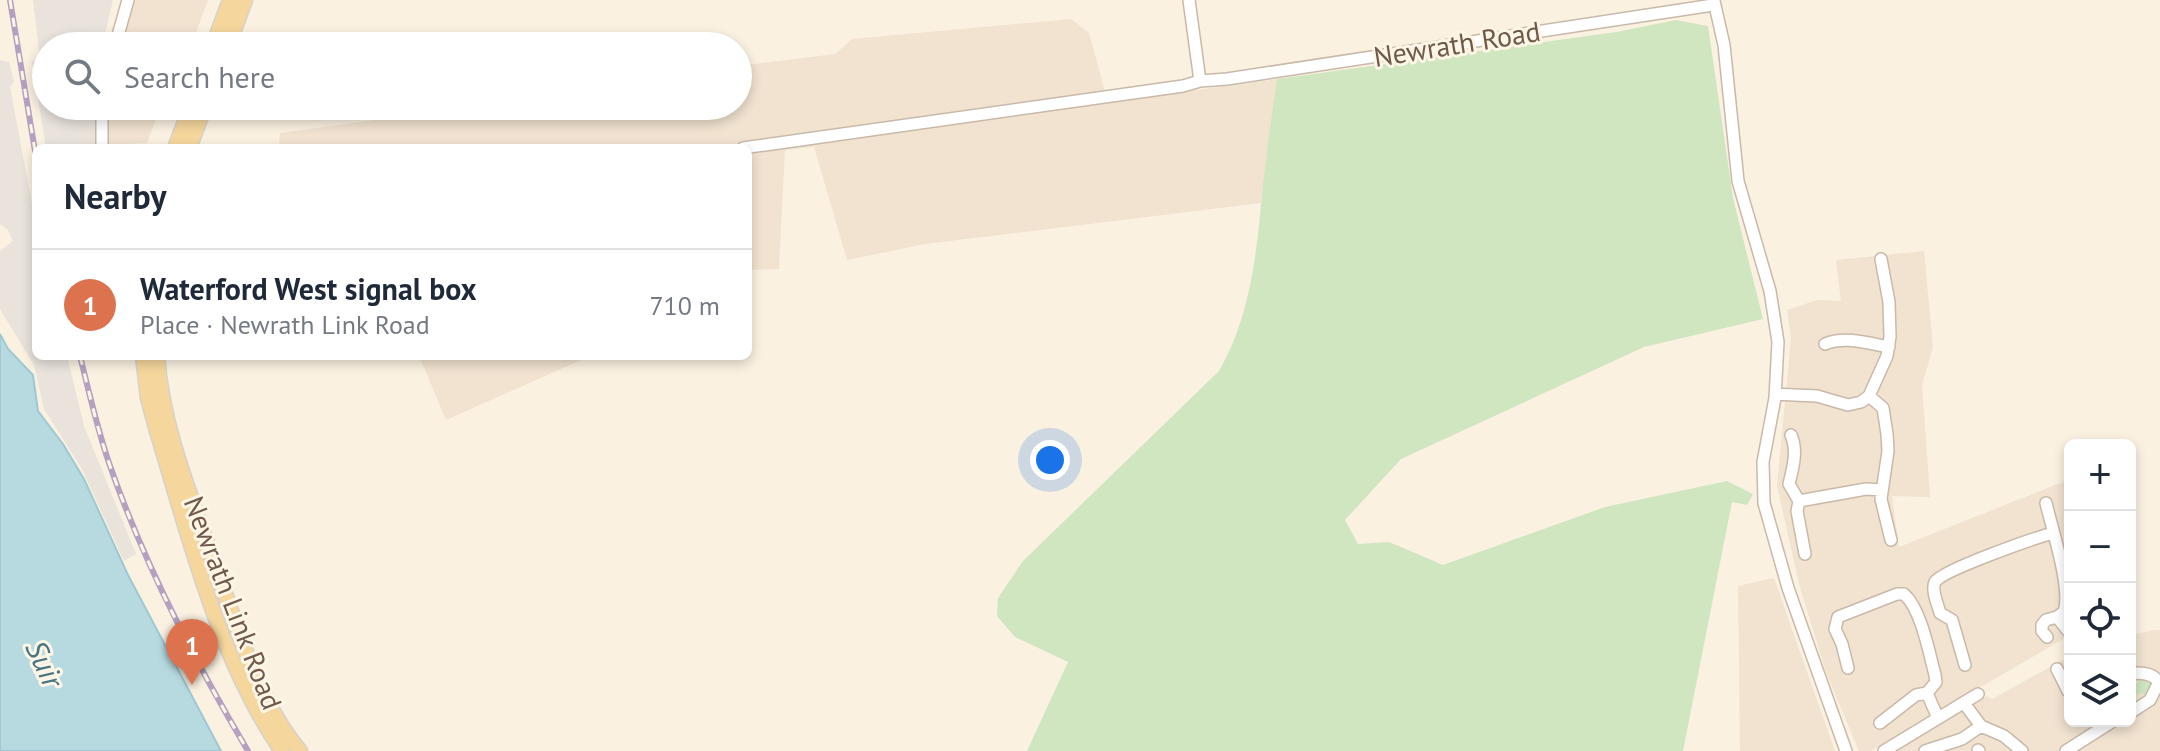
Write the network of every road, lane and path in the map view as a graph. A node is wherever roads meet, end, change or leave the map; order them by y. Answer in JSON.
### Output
{"nodes":[{"id":1,"x":128,"y":0,"type":"edge"},
{"id":2,"x":230,"y":0,"type":"edge"},
{"id":3,"x":245,"y":0,"type":"edge"},
{"id":4,"x":1189,"y":0,"type":"edge"},
{"id":5,"x":1714,"y":3,"type":"edge"},
{"id":6,"x":119,"y":32,"type":"edge"},
{"id":7,"x":218,"y":32,"type":"edge"},
{"id":8,"x":233,"y":32,"type":"edge"},
{"id":9,"x":1200,"y":81,"type":"junction"},
{"id":10,"x":102,"y":120,"type":"edge"},
{"id":11,"x":186,"y":120,"type":"edge"},
{"id":12,"x":200,"y":120,"type":"edge"},
{"id":13,"x":102,"y":144,"type":"edge"},
{"id":14,"x":177,"y":144,"type":"edge"},
{"id":15,"x":191,"y":144,"type":"edge"},
{"id":16,"x":752,"y":147,"type":"edge"},
{"id":17,"x":1881,"y":259,"type":"dead end"},
{"id":18,"x":1825,"y":344,"type":"dead end"},
{"id":19,"x":1889,"y":347,"type":"junction"},
{"id":20,"x":143,"y":360,"type":"edge"},
{"id":21,"x":158,"y":360,"type":"edge"},
{"id":22,"x":1775,"y":394,"type":"junction"},
{"id":23,"x":1869,"y":396,"type":"junction"},
{"id":24,"x":1791,"y":435,"type":"dead end"},
{"id":25,"x":1882,"y":490,"type":"junction"},
{"id":26,"x":1799,"y":501,"type":"junction"},
{"id":27,"x":2046,"y":503,"type":"dead end"},
{"id":28,"x":2053,"y":533,"type":"junction"},
{"id":29,"x":1891,"y":540,"type":"dead end"},
{"id":30,"x":1805,"y":554,"type":"dead end"},
{"id":31,"x":1940,"y":613,"type":"junction"},
{"id":32,"x":2057,"y":617,"type":"junction"},
{"id":33,"x":1919,"y":622,"type":"junction"},
{"id":34,"x":2064,"y":626,"type":"edge"},
{"id":35,"x":2047,"y":637,"type":"dead end"},
{"id":36,"x":1965,"y":665,"type":"dead end"},
{"id":37,"x":1848,"y":668,"type":"dead end"},
{"id":38,"x":2057,"y":669,"type":"dead end"},
{"id":39,"x":2136,"y":673,"type":"edge"},
{"id":40,"x":2064,"y":683,"type":"edge"},
{"id":41,"x":1927,"y":693,"type":"junction"},
{"id":42,"x":1978,"y":694,"type":"dead end"},
{"id":43,"x":1964,"y":703,"type":"junction"},
{"id":44,"x":2136,"y":709,"type":"edge"},
{"id":45,"x":1938,"y":718,"type":"junction"},
{"id":46,"x":1880,"y":723,"type":"dead end"},
{"id":47,"x":1981,"y":726,"type":"junction"},
{"id":48,"x":2094,"y":727,"type":"edge"},
{"id":49,"x":282,"y":751,"type":"edge"},
{"id":50,"x":300,"y":751,"type":"edge"},
{"id":51,"x":1846,"y":751,"type":"edge"},
{"id":52,"x":1884,"y":751,"type":"edge"},
{"id":53,"x":1925,"y":751,"type":"edge"},
{"id":54,"x":2022,"y":751,"type":"edge"},
{"id":55,"x":2066,"y":751,"type":"edge"}],
"edges":[{"from":1,"to":6,"type":"street"},
{"from":2,"to":7,"type":"main road"},
{"from":3,"to":8,"type":"main road"},
{"from":4,"to":9,"type":"street"},
{"from":5,"to":9,"type":"street","name":"Newrath Road"},
{"from":5,"to":22,"type":"street"},
{"from":9,"to":16,"type":"street","name":"Newrath Road"},
{"from":10,"to":13,"type":"street"},
{"from":11,"to":14,"type":"main road"},
{"from":12,"to":15,"type":"main road"},
{"from":17,"to":19,"type":"street"},
{"from":18,"to":19,"type":"street"},
{"from":19,"to":23,"type":"street"},
{"from":20,"to":49,"type":"main road","name":"Newrath Link Road"},
{"from":21,"to":50,"type":"main road","name":"Newrath Link Road"},
{"from":22,"to":23,"type":"street"},
{"from":22,"to":51,"type":"street"},
{"from":23,"to":25,"type":"street"},
{"from":24,"to":26,"type":"street"},
{"from":25,"to":26,"type":"street"},
{"from":25,"to":29,"type":"street"},
{"from":26,"to":30,"type":"street"},
{"from":27,"to":28,"type":"street"},
{"from":28,"to":31,"type":"street"},
{"from":28,"to":32,"type":"street"},
{"from":31,"to":33,"type":"street"},
{"from":31,"to":36,"type":"street"},
{"from":32,"to":34,"type":"street"},
{"from":32,"to":35,"type":"street"},
{"from":33,"to":37,"type":"street"},
{"from":33,"to":41,"type":"street"},
{"from":38,"to":40,"type":"street"},
{"from":39,"to":44,"type":"street"},
{"from":41,"to":45,"type":"street"},
{"from":41,"to":46,"type":"street"},
{"from":42,"to":43,"type":"street"},
{"from":43,"to":45,"type":"street"},
{"from":43,"to":47,"type":"street"},
{"from":45,"to":52,"type":"street"},
{"from":47,"to":53,"type":"street"},
{"from":47,"to":54,"type":"street"},
{"from":48,"to":55,"type":"street"}]}
